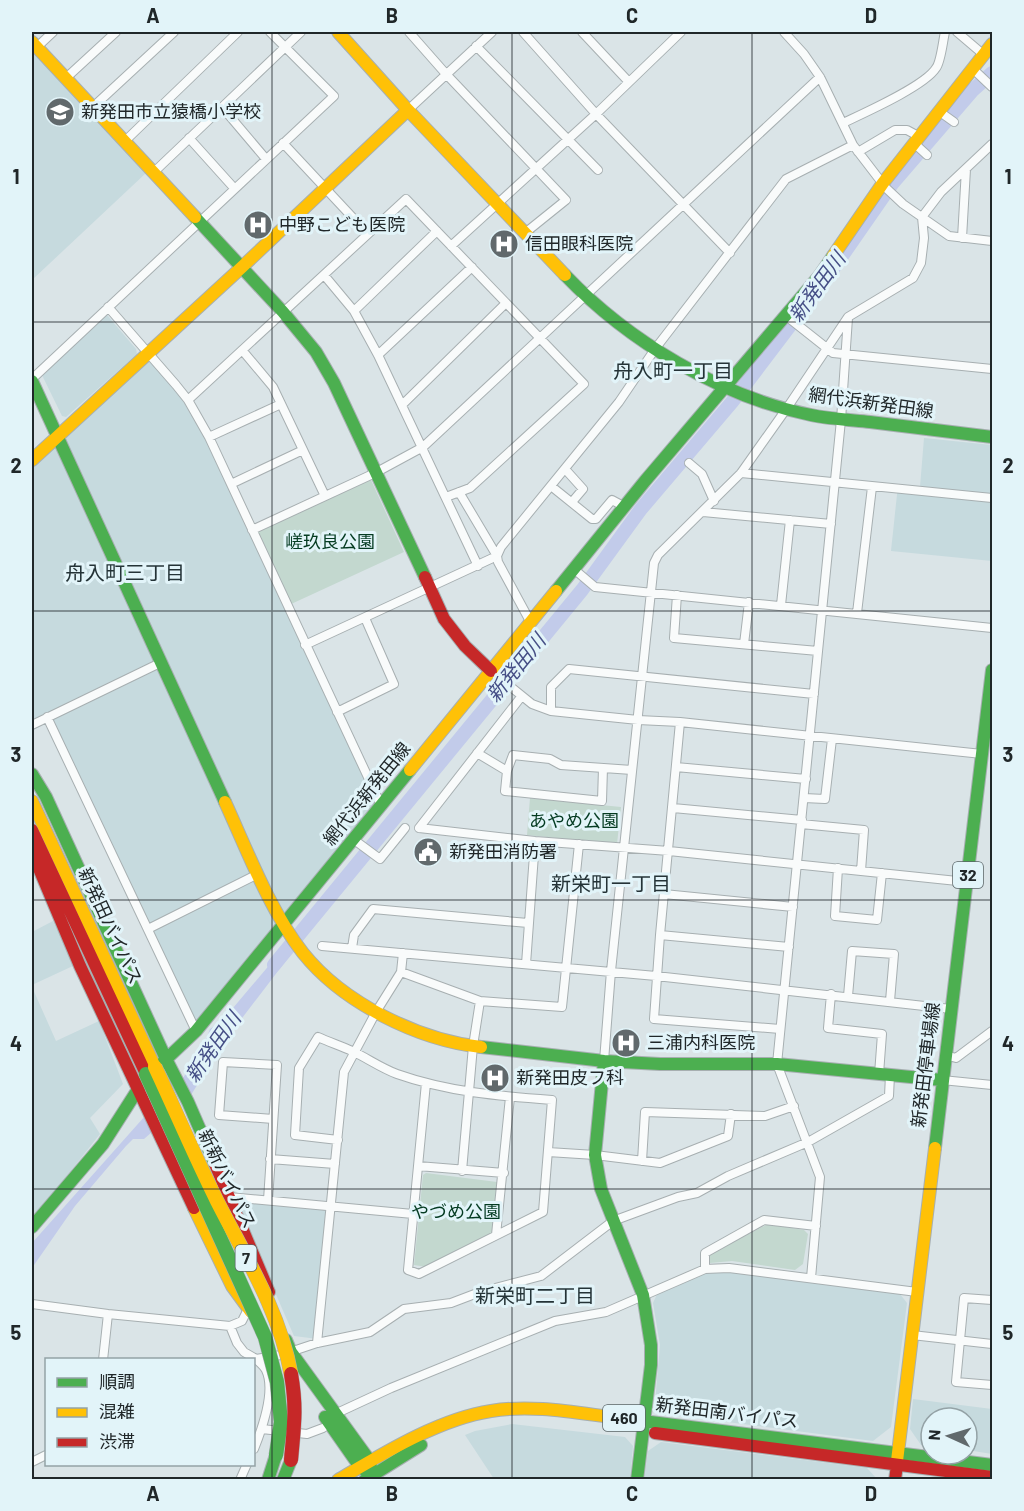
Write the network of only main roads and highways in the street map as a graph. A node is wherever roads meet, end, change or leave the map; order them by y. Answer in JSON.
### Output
{"nodes":[{"id":1,"x":338,"y":32,"type":"edge"},
{"id":2,"x":34,"y":44,"type":"edge"},
{"id":3,"x":988,"y":50,"type":"edge"},
{"id":4,"x":408,"y":110,"type":"junction"},
{"id":5,"x":242,"y":267,"type":"junction"},
{"id":6,"x":32,"y":380,"type":"edge"},
{"id":7,"x":728,"y":389,"type":"junction"},
{"id":8,"x":993,"y":436,"type":"edge"},
{"id":9,"x":57,"y":438,"type":"junction"},
{"id":10,"x":32,"y":460,"type":"edge"},
{"id":11,"x":993,"y":670,"type":"edge"},
{"id":12,"x":495,"y":674,"type":"junction"},
{"id":13,"x":991,"y":697,"type":"edge"},
{"id":14,"x":32,"y":774,"type":"edge"},
{"id":15,"x":32,"y":801,"type":"edge"},
{"id":16,"x":32,"y":830,"type":"edge"},
{"id":17,"x":33,"y":861,"type":"edge"},
{"id":18,"x":286,"y":929,"type":"junction"},
{"id":19,"x":92,"y":944,"type":"junction"},
{"id":20,"x":604,"y":1061,"type":"junction"},
{"id":21,"x":156,"y":1067,"type":"junction"},
{"id":22,"x":942,"y":1080,"type":"junction"},
{"id":23,"x":137,"y":1088,"type":"junction"},
{"id":24,"x":32,"y":1227,"type":"edge"},
{"id":25,"x":286,"y":1353,"type":"junction"},
{"id":26,"x":644,"y":1426,"type":"junction"},
{"id":27,"x":897,"y":1459,"type":"junction"},
{"id":28,"x":993,"y":1465,"type":"edge"},
{"id":29,"x":368,"y":1472,"type":"edge"},
{"id":30,"x":993,"y":1477,"type":"edge"},
{"id":31,"x":268,"y":1479,"type":"edge"},
{"id":32,"x":283,"y":1479,"type":"edge"},
{"id":33,"x":338,"y":1479,"type":"edge"},
{"id":34,"x":637,"y":1479,"type":"edge"},
{"id":35,"x":895,"y":1479,"type":"edge"}],
"edges":[{"from":1,"to":4,"type":"main road","name":"網代浜新発田線"},
{"from":2,"to":5,"type":"main road"},
{"from":3,"to":7,"type":"main road","name":"網代浜新発田線"},
{"from":4,"to":5,"type":"main road"},
{"from":4,"to":7,"type":"main road","name":"網代浜新発田線"},
{"from":5,"to":9,"type":"main road"},
{"from":5,"to":12,"type":"main road"},
{"from":6,"to":9,"type":"main road"},
{"from":7,"to":8,"type":"main road","name":"網代浜新発田線"},
{"from":7,"to":12,"type":"main road","name":"網代浜新発田線"},
{"from":9,"to":10,"type":"main road"},
{"from":9,"to":18,"type":"main road"},
{"from":11,"to":13,"type":"main road","name":"新発田停車場線","number":"32"},
{"from":12,"to":18,"type":"main road","name":"網代浜新発田線"},
{"from":13,"to":22,"type":"main road","name":"新発田停車場線","number":"32"},
{"from":14,"to":21,"type":"main road","number":"7"},
{"from":15,"to":19,"type":"main road","name":"新発田バイパス","number":"7"},
{"from":16,"to":19,"type":"main road","name":"新発田バイパス","number":"7"},
{"from":17,"to":23,"type":"main road","number":"7"},
{"from":18,"to":20,"type":"main road"},
{"from":18,"to":21,"type":"main road","name":"網代浜新発田線"},
{"from":19,"to":21,"type":"main road","name":"新発田バイパス","number":"7"},
{"from":20,"to":22,"type":"main road"},
{"from":20,"to":26,"type":"main road"},
{"from":21,"to":23,"type":"main road","name":"網代浜新発田線"},
{"from":21,"to":25,"type":"main road","number":"7"},
{"from":21,"to":31,"type":"main road","name":"新新バイパス","number":"7","bridge":true},
{"from":21,"to":32,"type":"main road","name":"新新バイパス","number":"7","bridge":true},
{"from":22,"to":27,"type":"main road","name":"新発田停車場線","number":"32"},
{"from":23,"to":24,"type":"main road","name":"網代浜新発田線"},
{"from":23,"to":25,"type":"main road","number":"7"},
{"from":25,"to":29,"type":"main road","number":"7"},
{"from":25,"to":29,"type":"main road","number":"7"},
{"from":26,"to":27,"type":"main road","name":"新発田南バイパス","number":"460"},
{"from":26,"to":29,"type":"main road","name":"新発田南バイパス","number":"460"},
{"from":26,"to":34,"type":"main road"},
{"from":27,"to":28,"type":"main road","name":"新発田南バイパス","number":"460"},
{"from":27,"to":30,"type":"main road","name":"新発田南バイパス","number":"460"},
{"from":27,"to":35,"type":"main road","name":"新発田停車場線"},
{"from":29,"to":33,"type":"main road","name":"新発田南バイパス"}]}
